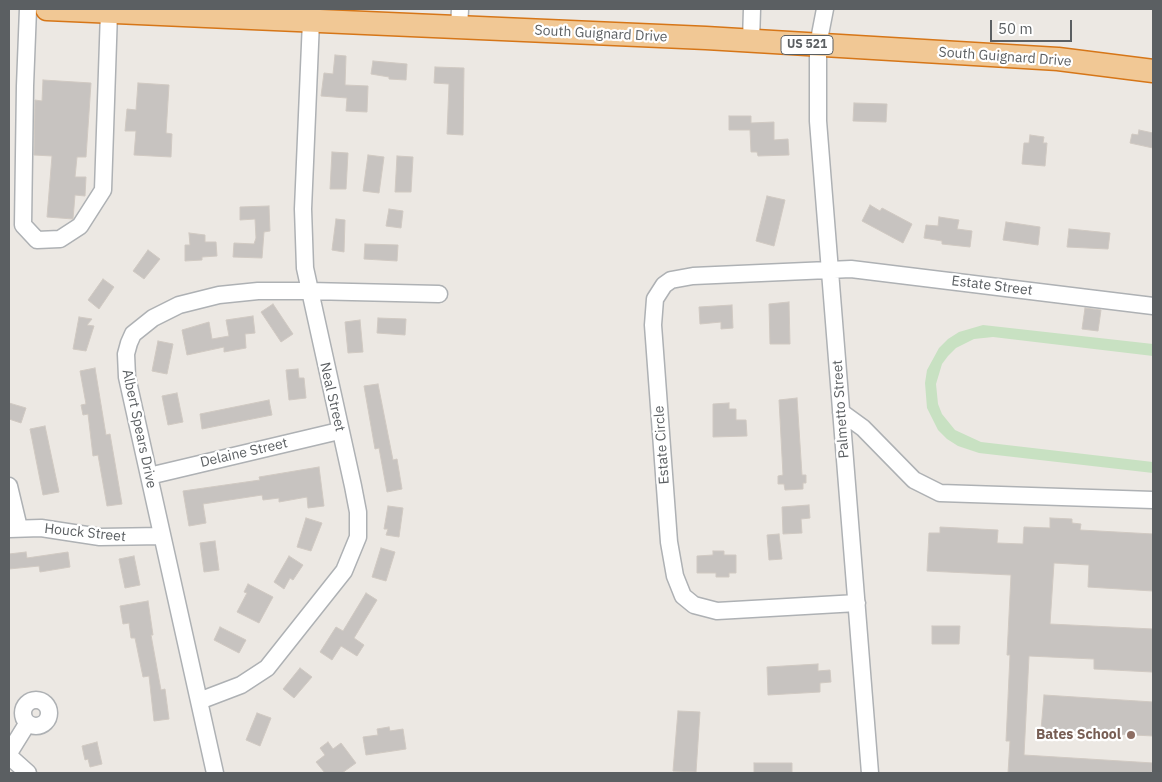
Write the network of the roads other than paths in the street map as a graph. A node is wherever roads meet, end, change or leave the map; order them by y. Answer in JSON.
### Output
{"nodes":[{"id":1,"x":28,"y":9,"type":"edge"},
{"id":2,"x":47,"y":9,"type":"edge"},
{"id":3,"x":57,"y":9,"type":"edge"},
{"id":4,"x":752,"y":9,"type":"edge"},
{"id":5,"x":825,"y":9,"type":"edge"},
{"id":6,"x":109,"y":12,"type":"junction"},
{"id":7,"x":460,"y":18,"type":"edge"},
{"id":8,"x":311,"y":21,"type":"junction"},
{"id":9,"x":752,"y":41,"type":"junction"},
{"id":10,"x":818,"y":45,"type":"junction"},
{"id":11,"x":1153,"y":72,"type":"edge"},
{"id":12,"x":830,"y":270,"type":"junction"},
{"id":13,"x":309,"y":291,"type":"junction"},
{"id":14,"x":438,"y":294,"type":"dead end"},
{"id":15,"x":1153,"y":306,"type":"edge"},
{"id":16,"x":841,"y":412,"type":"junction"},
{"id":17,"x":340,"y":431,"type":"junction"},
{"id":18,"x":148,"y":476,"type":"junction"},
{"id":19,"x":9,"y":486,"type":"edge"},
{"id":20,"x":1153,"y":500,"type":"edge"},
{"id":21,"x":14,"y":528,"type":"edge"},
{"id":22,"x":162,"y":536,"type":"junction"},
{"id":23,"x":857,"y":603,"type":"junction"},
{"id":24,"x":199,"y":701,"type":"junction"},
{"id":25,"x":27,"y":724,"type":"dead end"},
{"id":26,"x":9,"y":754,"type":"edge"},
{"id":27,"x":28,"y":773,"type":"edge"},
{"id":28,"x":215,"y":773,"type":"edge"},
{"id":29,"x":870,"y":773,"type":"edge"}],
"edges":[{"from":1,"to":6,"type":"street"},
{"from":2,"to":3,"type":"highway","name":"South Guignard Drive","number":"US 521"},
{"from":3,"to":6,"type":"highway","name":"South Guignard Drive","number":"US 521"},
{"from":4,"to":9,"type":"street"},
{"from":5,"to":10,"type":"street","name":"Palmetto Street"},
{"from":6,"to":8,"type":"highway","name":"South Guignard Drive","number":"US 521"},
{"from":7,"to":8,"type":"highway","name":"South Guignard Drive","number":"US 521"},
{"from":7,"to":9,"type":"highway","name":"South Guignard Drive","number":"US 521"},
{"from":8,"to":13,"type":"street","name":"Neal Street"},
{"from":9,"to":10,"type":"highway","name":"South Guignard Drive","number":"US 521"},
{"from":10,"to":11,"type":"highway","name":"South Guignard Drive","number":"US 521"},
{"from":10,"to":12,"type":"street","name":"Palmetto Street"},
{"from":12,"to":15,"type":"street","name":"Estate Street"},
{"from":12,"to":16,"type":"street","name":"Palmetto Street"},
{"from":12,"to":23,"type":"street","name":"Estate Circle"},
{"from":13,"to":14,"type":"street","name":"Albert Spears Drive"},
{"from":13,"to":17,"type":"street","name":"Neal Street"},
{"from":13,"to":18,"type":"street","name":"Albert Spears Drive"},
{"from":16,"to":20,"type":"street"},
{"from":16,"to":23,"type":"street","name":"Palmetto Street"},
{"from":17,"to":18,"type":"street","name":"Delaine Street"},
{"from":17,"to":24,"type":"street","name":"Neal Street"},
{"from":18,"to":22,"type":"street","name":"Albert Spears Drive"},
{"from":19,"to":21,"type":"street"},
{"from":21,"to":22,"type":"street","name":"Houck Street"},
{"from":22,"to":24,"type":"street","name":"Albert Spears Drive"},
{"from":23,"to":29,"type":"street","name":"Palmetto Street"},
{"from":24,"to":28,"type":"street","name":"Albert Spears Drive"},
{"from":25,"to":26,"type":"street"},
{"from":26,"to":27,"type":"street"}]}
